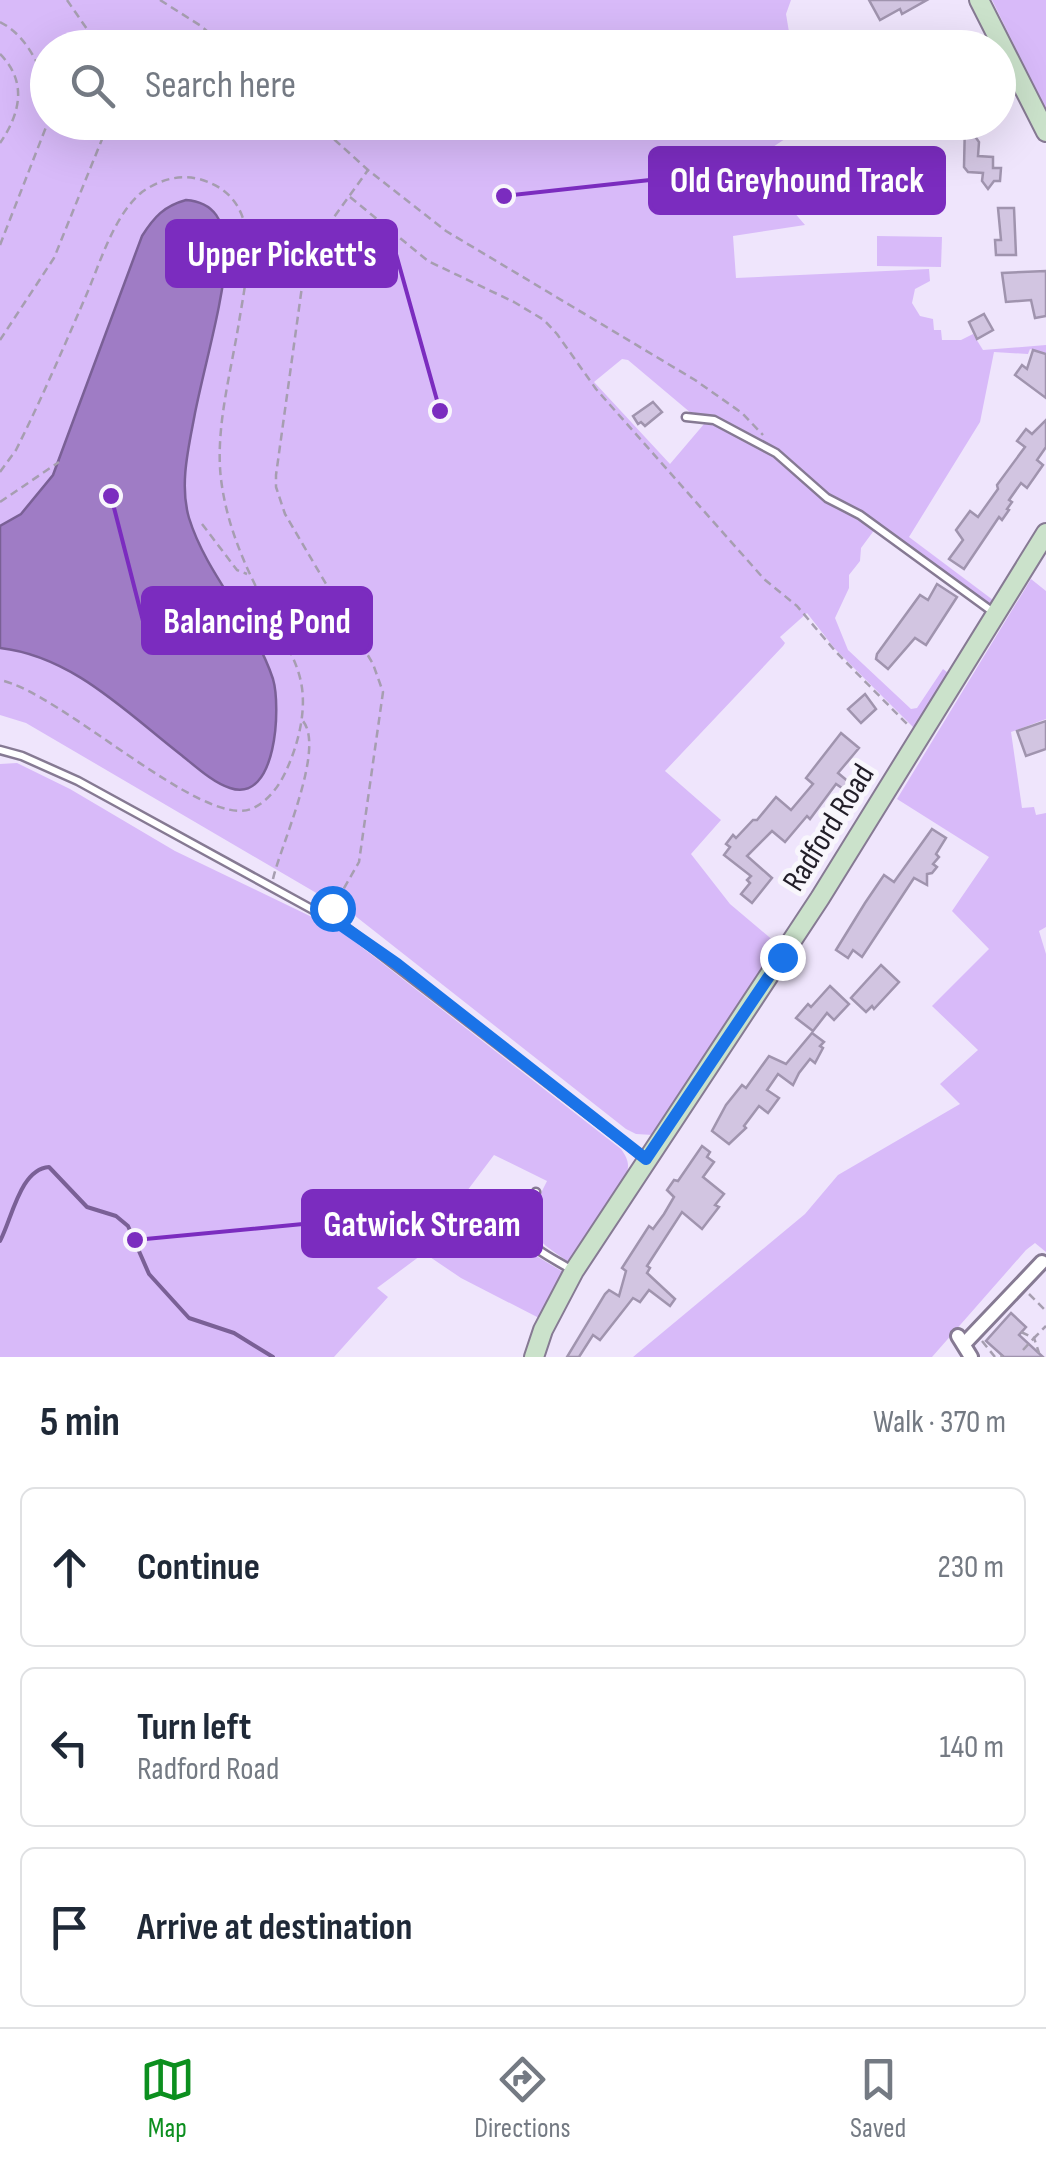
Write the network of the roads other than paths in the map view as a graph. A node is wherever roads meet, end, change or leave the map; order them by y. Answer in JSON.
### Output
{"nodes":[{"id":1,"x":979,"y":0,"type":"edge"},
{"id":2,"x":994,"y":30,"type":"edge"},
{"id":3,"x":1016,"y":73,"type":"edge"},
{"id":4,"x":1046,"y":132,"type":"edge"},
{"id":5,"x":686,"y":417,"type":"dead end"},
{"id":6,"x":1046,"y":533,"type":"edge"},
{"id":7,"x":998,"y":615,"type":"junction"},
{"id":8,"x":0,"y":750,"type":"edge"},
{"id":9,"x":646,"y":1159,"type":"junction"},
{"id":10,"x":536,"y":1192,"type":"dead end"},
{"id":11,"x":1042,"y":1262,"type":"dead end"},
{"id":12,"x":574,"y":1271,"type":"junction"},
{"id":13,"x":964,"y":1346,"type":"edge"},
{"id":14,"x":534,"y":1357,"type":"edge"}],
"edges":[{"from":1,"to":2,"type":"street"},
{"from":3,"to":4,"type":"street"},
{"from":5,"to":7,"type":"lane"},
{"from":6,"to":7,"type":"street","name":"Radford Road"},
{"from":7,"to":9,"type":"street","name":"Radford Road"},
{"from":8,"to":9,"type":"lane"},
{"from":9,"to":12,"type":"street","name":"Radford Road"},
{"from":10,"to":12,"type":"lane"},
{"from":11,"to":13,"type":"street"},
{"from":12,"to":14,"type":"street","name":"Radford Road"}]}
